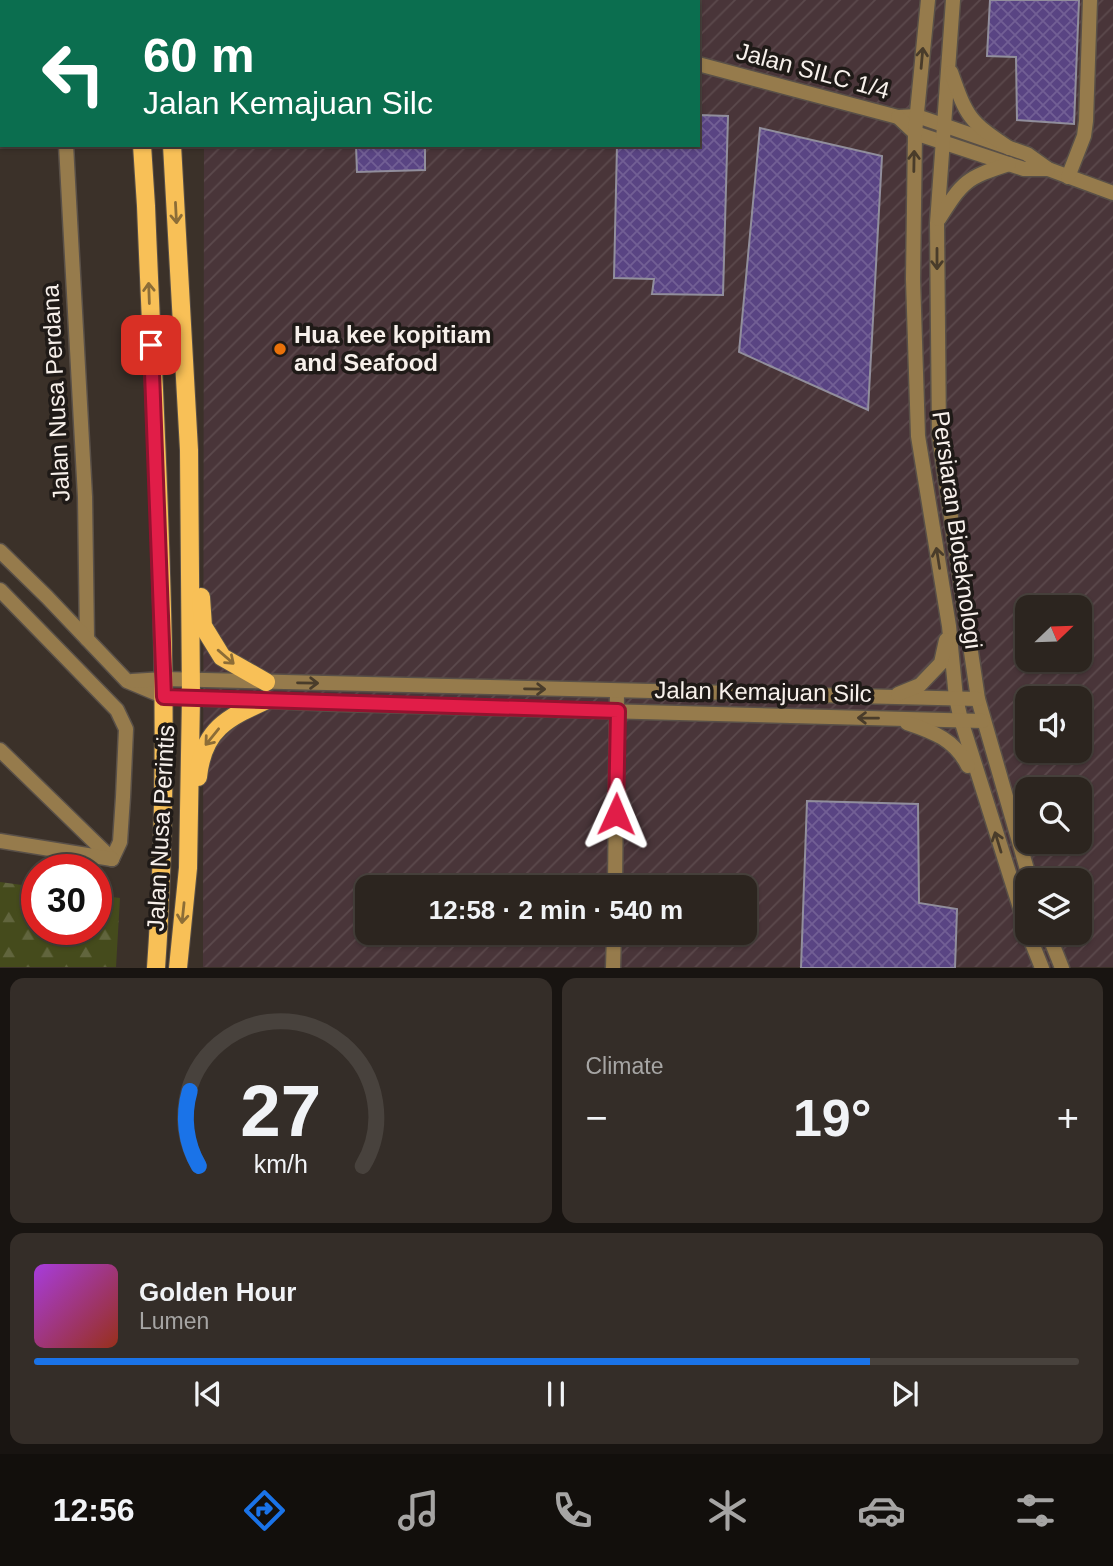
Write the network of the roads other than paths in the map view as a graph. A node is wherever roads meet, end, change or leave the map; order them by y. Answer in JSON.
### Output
{"nodes":[{"id":1,"x":928,"y":0,"type":"edge"},
{"id":2,"x":953,"y":0,"type":"edge"},
{"id":3,"x":1090,"y":0,"type":"edge"},
{"id":4,"x":948,"y":64,"type":"junction"},
{"id":5,"x":700,"y":65,"type":"edge"},
{"id":6,"x":917,"y":116,"type":"junction"},
{"id":7,"x":898,"y":117,"type":"junction"},
{"id":8,"x":944,"y":126,"type":"junction"},
{"id":9,"x":915,"y":133,"type":"junction"},
{"id":10,"x":943,"y":142,"type":"junction"},
{"id":11,"x":66,"y":147,"type":"edge"},
{"id":12,"x":142,"y":147,"type":"edge"},
{"id":13,"x":172,"y":147,"type":"edge"},
{"id":14,"x":1009,"y":148,"type":"junction"},
{"id":15,"x":1009,"y":164,"type":"junction"},
{"id":16,"x":1048,"y":169,"type":"junction"},
{"id":17,"x":1068,"y":177,"type":"junction"},
{"id":18,"x":1113,"y":192,"type":"edge"},
{"id":19,"x":937,"y":223,"type":"junction"},
{"id":20,"x":189,"y":450,"type":"junction"},
{"id":21,"x":0,"y":551,"type":"edge"},
{"id":22,"x":0,"y":590,"type":"edge"},
{"id":23,"x":949,"y":626,"type":"junction"},
{"id":24,"x":87,"y":639,"type":"junction"},
{"id":25,"x":266,"y":682,"type":"junction"},
{"id":26,"x":341,"y":684,"type":"junction"},
{"id":27,"x":393,"y":685,"type":"junction"},
{"id":28,"x":164,"y":688,"type":"junction"},
{"id":29,"x":191,"y":689,"type":"junction"},
{"id":30,"x":617,"y":691,"type":"junction"},
{"id":31,"x":890,"y":696,"type":"junction"},
{"id":32,"x":956,"y":698,"type":"junction"},
{"id":33,"x":978,"y":699,"type":"junction"},
{"id":34,"x":267,"y":701,"type":"junction"},
{"id":35,"x":341,"y":704,"type":"junction"},
{"id":36,"x":392,"y":704,"type":"junction"},
{"id":37,"x":618,"y":711,"type":"junction"},
{"id":38,"x":894,"y":719,"type":"junction"},
{"id":39,"x":961,"y":720,"type":"junction"},
{"id":40,"x":983,"y":721,"type":"junction"},
{"id":41,"x":0,"y":750,"type":"edge"},
{"id":42,"x":985,"y":798,"type":"junction"},
{"id":43,"x":0,"y":841,"type":"edge"},
{"id":44,"x":81,"y":854,"type":"edge"},
{"id":45,"x":107,"y":854,"type":"edge"},
{"id":46,"x":112,"y":859,"type":"edge"},
{"id":47,"x":1026,"y":868,"type":"edge"},
{"id":48,"x":188,"y":869,"type":"junction"},
{"id":49,"x":615,"y":875,"type":"edge"},
{"id":50,"x":1015,"y":891,"type":"edge"},
{"id":51,"x":614,"y":945,"type":"edge"},
{"id":52,"x":1033,"y":945,"type":"edge"},
{"id":53,"x":1053,"y":945,"type":"edge"},
{"id":54,"x":156,"y":968,"type":"edge"},
{"id":55,"x":178,"y":968,"type":"edge"},
{"id":56,"x":613,"y":968,"type":"edge"},
{"id":57,"x":1042,"y":968,"type":"edge"},
{"id":58,"x":1062,"y":968,"type":"edge"}],
"edges":[{"from":6,"to":1,"type":"street","name":"Persiaran Bioteknologi","one_way":true},
{"from":2,"to":4,"type":"street","name":"Persiaran Bioteknologi"},
{"from":3,"to":17,"type":"street"},
{"from":4,"to":8,"type":"street","name":"Persiaran Bioteknologi"},
{"from":4,"to":14,"type":"street"},
{"from":5,"to":7,"type":"street","name":"Jalan SILC 1/4"},
{"from":6,"to":7,"type":"street","name":"Jalan SILC 1/4"},
{"from":6,"to":8,"type":"street"},
{"from":6,"to":9,"type":"street","name":"Persiaran Bioteknologi"},
{"from":7,"to":9,"type":"street"},
{"from":8,"to":10,"type":"street","name":"Persiaran Bioteknologi"},
{"from":8,"to":14,"type":"street"},
{"from":9,"to":10,"type":"street"},
{"from":23,"to":9,"type":"street","name":"Persiaran Bioteknologi","one_way":true},
{"from":10,"to":15,"type":"street"},
{"from":10,"to":19,"type":"street","name":"Persiaran Bioteknologi"},
{"from":11,"to":24,"type":"street","name":"Jalan Nusa Perdana"},
{"from":28,"to":12,"type":"main road","name":"Jalan Nusa Perintis","one_way":true},
{"from":13,"to":20,"type":"main road","name":"Jalan Nusa Perintis","one_way":true},
{"from":14,"to":16,"type":"street"},
{"from":15,"to":16,"type":"street"},
{"from":15,"to":19,"type":"street"},
{"from":16,"to":17,"type":"street"},
{"from":17,"to":18,"type":"street"},
{"from":19,"to":33,"type":"street","name":"Persiaran Bioteknologi","one_way":true},
{"from":20,"to":25,"type":"main road","one_way":true},
{"from":20,"to":29,"type":"main road","name":"Jalan Nusa Perintis"},
{"from":21,"to":24,"type":"street"},
{"from":22,"to":46,"type":"street"},
{"from":23,"to":31,"type":"street"},
{"from":23,"to":32,"type":"street","name":"Persiaran Bioteknologi"},
{"from":24,"to":28,"type":"street"},
{"from":25,"to":26,"type":"street","name":"Jalan Kemajuan Silc","one_way":true},
{"from":25,"to":29,"type":"street","name":"Jalan Kemajuan Silc"},
{"from":26,"to":27,"type":"street","name":"Jalan Kemajuan Silc"},
{"from":26,"to":35,"type":"street"},
{"from":27,"to":30,"type":"street","name":"Jalan Kemajuan Silc","one_way":true},
{"from":27,"to":36,"type":"street"},
{"from":28,"to":29,"type":"street","name":"Jalan Kemajuan Silc"},
{"from":28,"to":54,"type":"main road","name":"Jalan Nusa Perintis"},
{"from":29,"to":34,"type":"street","name":"Jalan Kemajuan Silc"},
{"from":29,"to":48,"type":"main road","name":"Jalan Nusa Perintis"},
{"from":30,"to":31,"type":"street","name":"Jalan Kemajuan Silc"},
{"from":30,"to":37,"type":"street"},
{"from":31,"to":32,"type":"street","name":"Jalan Kemajuan Silc"},
{"from":32,"to":33,"type":"street","name":"Jalan Kemajuan Silc"},
{"from":32,"to":39,"type":"street","name":"Persiaran Bioteknologi"},
{"from":33,"to":40,"type":"street","name":"Persiaran Bioteknologi"},
{"from":34,"to":35,"type":"street","name":"Jalan Kemajuan Silc"},
{"from":34,"to":48,"type":"main road","one_way":true},
{"from":35,"to":36,"type":"street","name":"Jalan Kemajuan Silc"},
{"from":36,"to":37,"type":"street","name":"Jalan Kemajuan Silc"},
{"from":38,"to":37,"type":"street","name":"Jalan Kemajuan Silc","one_way":true},
{"from":37,"to":49,"type":"street"},
{"from":38,"to":39,"type":"street","name":"Jalan Kemajuan Silc"},
{"from":38,"to":42,"type":"street"},
{"from":39,"to":40,"type":"street","name":"Jalan Kemajuan Silc"},
{"from":39,"to":42,"type":"street","name":"Persiaran Bioteknologi"},
{"from":40,"to":47,"type":"street","name":"Persiaran Bioteknologi"},
{"from":41,"to":45,"type":"street"},
{"from":50,"to":42,"type":"street","name":"Persiaran Bioteknologi","one_way":true},
{"from":43,"to":44,"type":"street"},
{"from":48,"to":55,"type":"main road","name":"Jalan Nusa Perintis","one_way":true},
{"from":51,"to":56,"type":"street"},
{"from":52,"to":57,"type":"street","name":"Persiaran Bioteknologi"},
{"from":53,"to":58,"type":"street"}]}
